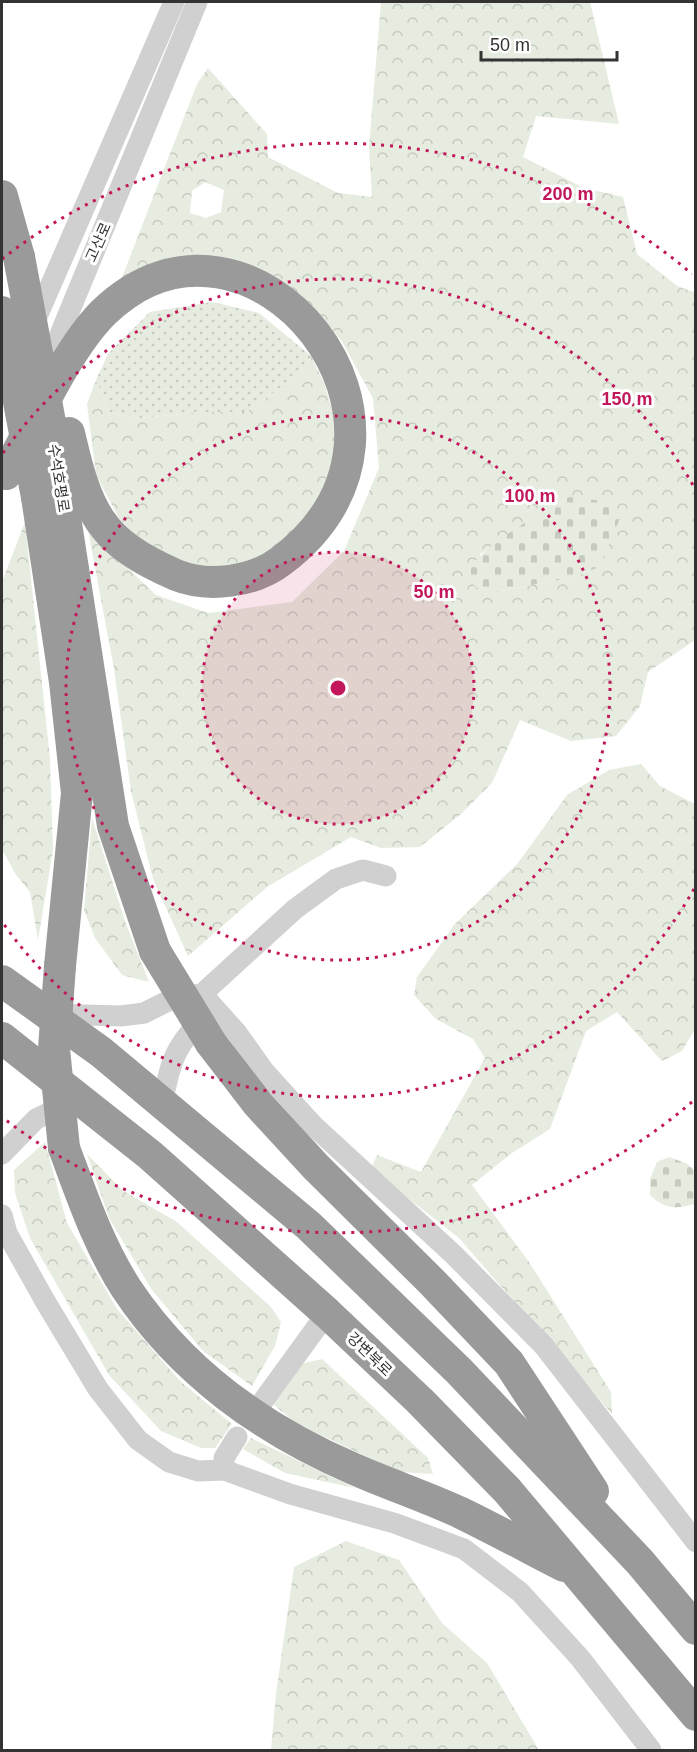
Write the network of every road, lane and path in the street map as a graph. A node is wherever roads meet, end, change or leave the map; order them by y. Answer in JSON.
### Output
{"nodes":[{"id":1,"x":174,"y":2,"type":"edge"},
{"id":2,"x":197,"y":2,"type":"edge"},
{"id":3,"x":2,"y":196,"type":"edge"},
{"id":4,"x":2,"y":312,"type":"edge"},
{"id":5,"x":2,"y":396,"type":"edge"},
{"id":6,"x":62,"y":441,"type":"junction"},
{"id":7,"x":4,"y":479,"type":"edge"},
{"id":8,"x":88,"y":764,"type":"junction"},
{"id":9,"x":386,"y":876,"type":"dead end"},
{"id":10,"x":2,"y":981,"type":"edge"},
{"id":11,"x":207,"y":1000,"type":"junction"},
{"id":12,"x":50,"y":1014,"type":"junction"},
{"id":13,"x":2,"y":1038,"type":"edge"},
{"id":14,"x":80,"y":1098,"type":"junction"},
{"id":15,"x":162,"y":1104,"type":"junction"},
{"id":16,"x":2,"y":1154,"type":"edge"},
{"id":17,"x":2,"y":1215,"type":"edge"},
{"id":18,"x":327,"y":1313,"type":"junction"},
{"id":19,"x":263,"y":1401,"type":"dead end"},
{"id":20,"x":237,"y":1437,"type":"dead end"},
{"id":21,"x":224,"y":1470,"type":"junction"},
{"id":22,"x":696,"y":1542,"type":"edge"},
{"id":23,"x":640,"y":1562,"type":"junction"},
{"id":24,"x":575,"y":1571,"type":"junction"},
{"id":25,"x":696,"y":1629,"type":"edge"},
{"id":26,"x":696,"y":1715,"type":"edge"},
{"id":27,"x":651,"y":1750,"type":"edge"}],
"edges":[{"from":1,"to":5,"type":"street","name":"고산로"},
{"from":2,"to":7,"type":"street","name":"고산로"},
{"from":3,"to":6,"type":"highway","name":"수석호평로","bridge":true},
{"from":4,"to":8,"type":"highway","name":"수석호평로","bridge":true},
{"from":6,"to":7,"type":"highway"},
{"from":6,"to":8,"type":"highway","name":"수석호평로"},
{"from":8,"to":23,"type":"highway","bridge":true},
{"from":8,"to":24,"type":"highway","bridge":true},
{"from":9,"to":11,"type":"street"},
{"from":10,"to":12,"type":"highway"},
{"from":11,"to":12,"type":"street"},
{"from":11,"to":15,"type":"street"},
{"from":11,"to":22,"type":"street"},
{"from":12,"to":15,"type":"highway"},
{"from":13,"to":14,"type":"highway","name":"강변북로"},
{"from":14,"to":16,"type":"street"},
{"from":14,"to":18,"type":"highway","name":"강변북로"},
{"from":15,"to":23,"type":"highway"},
{"from":17,"to":21,"type":"street"},
{"from":18,"to":19,"type":"street"},
{"from":18,"to":24,"type":"highway","name":"강변북로"},
{"from":20,"to":21,"type":"street"},
{"from":21,"to":27,"type":"street"},
{"from":23,"to":25,"type":"highway"},
{"from":24,"to":26,"type":"highway","name":"강변북로"}]}
